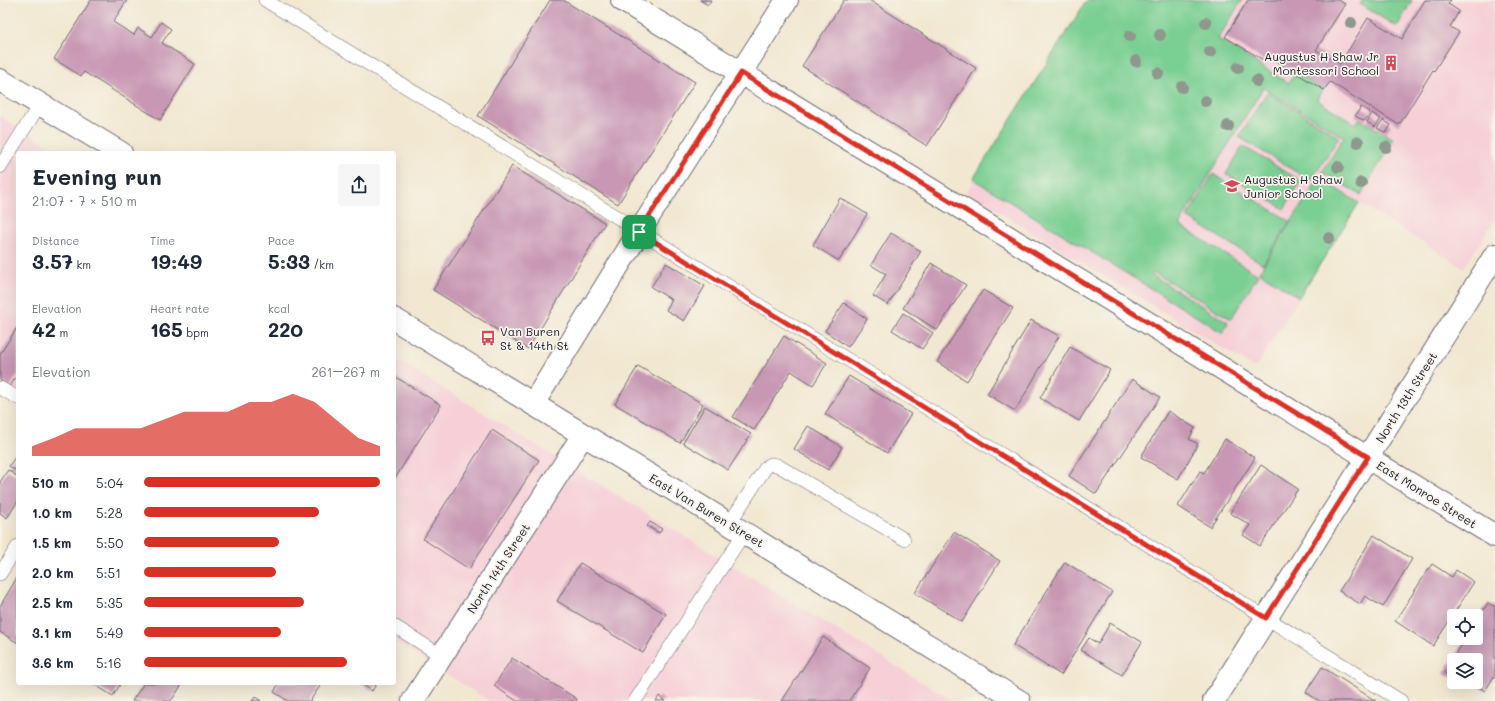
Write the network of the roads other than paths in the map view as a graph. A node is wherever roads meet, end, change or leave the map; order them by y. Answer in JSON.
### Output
{"nodes":[{"id":1,"x":265,"y":0,"type":"edge"},
{"id":2,"x":622,"y":0,"type":"edge"},
{"id":3,"x":787,"y":0,"type":"edge"},
{"id":4,"x":741,"y":73,"type":"junction"},
{"id":5,"x":0,"y":80,"type":"edge"},
{"id":6,"x":40,"y":104,"type":"junction"},
{"id":7,"x":118,"y":151,"type":"edge"},
{"id":8,"x":0,"y":167,"type":"edge"},
{"id":9,"x":639,"y":232,"type":"junction"},
{"id":10,"x":1495,"y":255,"type":"edge"},
{"id":11,"x":396,"y":320,"type":"edge"},
{"id":12,"x":0,"y":388,"type":"edge"},
{"id":13,"x":16,"y":397,"type":"edge"},
{"id":14,"x":533,"y":404,"type":"junction"},
{"id":15,"x":583,"y":435,"type":"junction"},
{"id":16,"x":1368,"y":457,"type":"junction"},
{"id":17,"x":736,"y":528,"type":"junction"},
{"id":18,"x":1495,"y":536,"type":"edge"},
{"id":19,"x":904,"y":539,"type":"dead end"},
{"id":20,"x":16,"y":549,"type":"edge"},
{"id":21,"x":0,"y":574,"type":"edge"},
{"id":22,"x":1266,"y":618,"type":"junction"},
{"id":23,"x":396,"y":627,"type":"edge"},
{"id":24,"x":442,"y":656,"type":"junction"},
{"id":25,"x":1014,"y":700,"type":"edge"},
{"id":26,"x":413,"y":701,"type":"edge"},
{"id":27,"x":635,"y":701,"type":"edge"},
{"id":28,"x":1214,"y":701,"type":"edge"},
{"id":29,"x":1401,"y":701,"type":"edge"}],
"edges":[{"from":1,"to":9,"type":"lane"},
{"from":2,"to":4,"type":"street","name":"East Monroe Street"},
{"from":3,"to":4,"type":"street"},
{"from":4,"to":9,"type":"street"},
{"from":4,"to":16,"type":"street","name":"East Monroe Street"},
{"from":5,"to":6,"type":"street"},
{"from":6,"to":7,"type":"street"},
{"from":6,"to":8,"type":"lane"},
{"from":9,"to":14,"type":"street"},
{"from":9,"to":22,"type":"lane"},
{"from":10,"to":16,"type":"street","name":"North 13th Street"},
{"from":11,"to":14,"type":"street","name":"East Van Buren Street"},
{"from":12,"to":13,"type":"lane"},
{"from":14,"to":15,"type":"street","name":"East Van Buren Street"},
{"from":15,"to":17,"type":"street","name":"East Van Buren Street"},
{"from":15,"to":24,"type":"street","name":"North 14th Street"},
{"from":16,"to":18,"type":"street","name":"East Monroe Street"},
{"from":16,"to":22,"type":"street","name":"North 13th Street"},
{"from":17,"to":19,"type":"lane"},
{"from":17,"to":25,"type":"street","name":"East Van Buren Street"},
{"from":17,"to":27,"type":"lane"},
{"from":20,"to":21,"type":"lane"},
{"from":22,"to":28,"type":"street","name":"North 13th Street"},
{"from":22,"to":29,"type":"lane"},
{"from":23,"to":24,"type":"lane"},
{"from":24,"to":26,"type":"street","name":"North 14th Street"}]}
